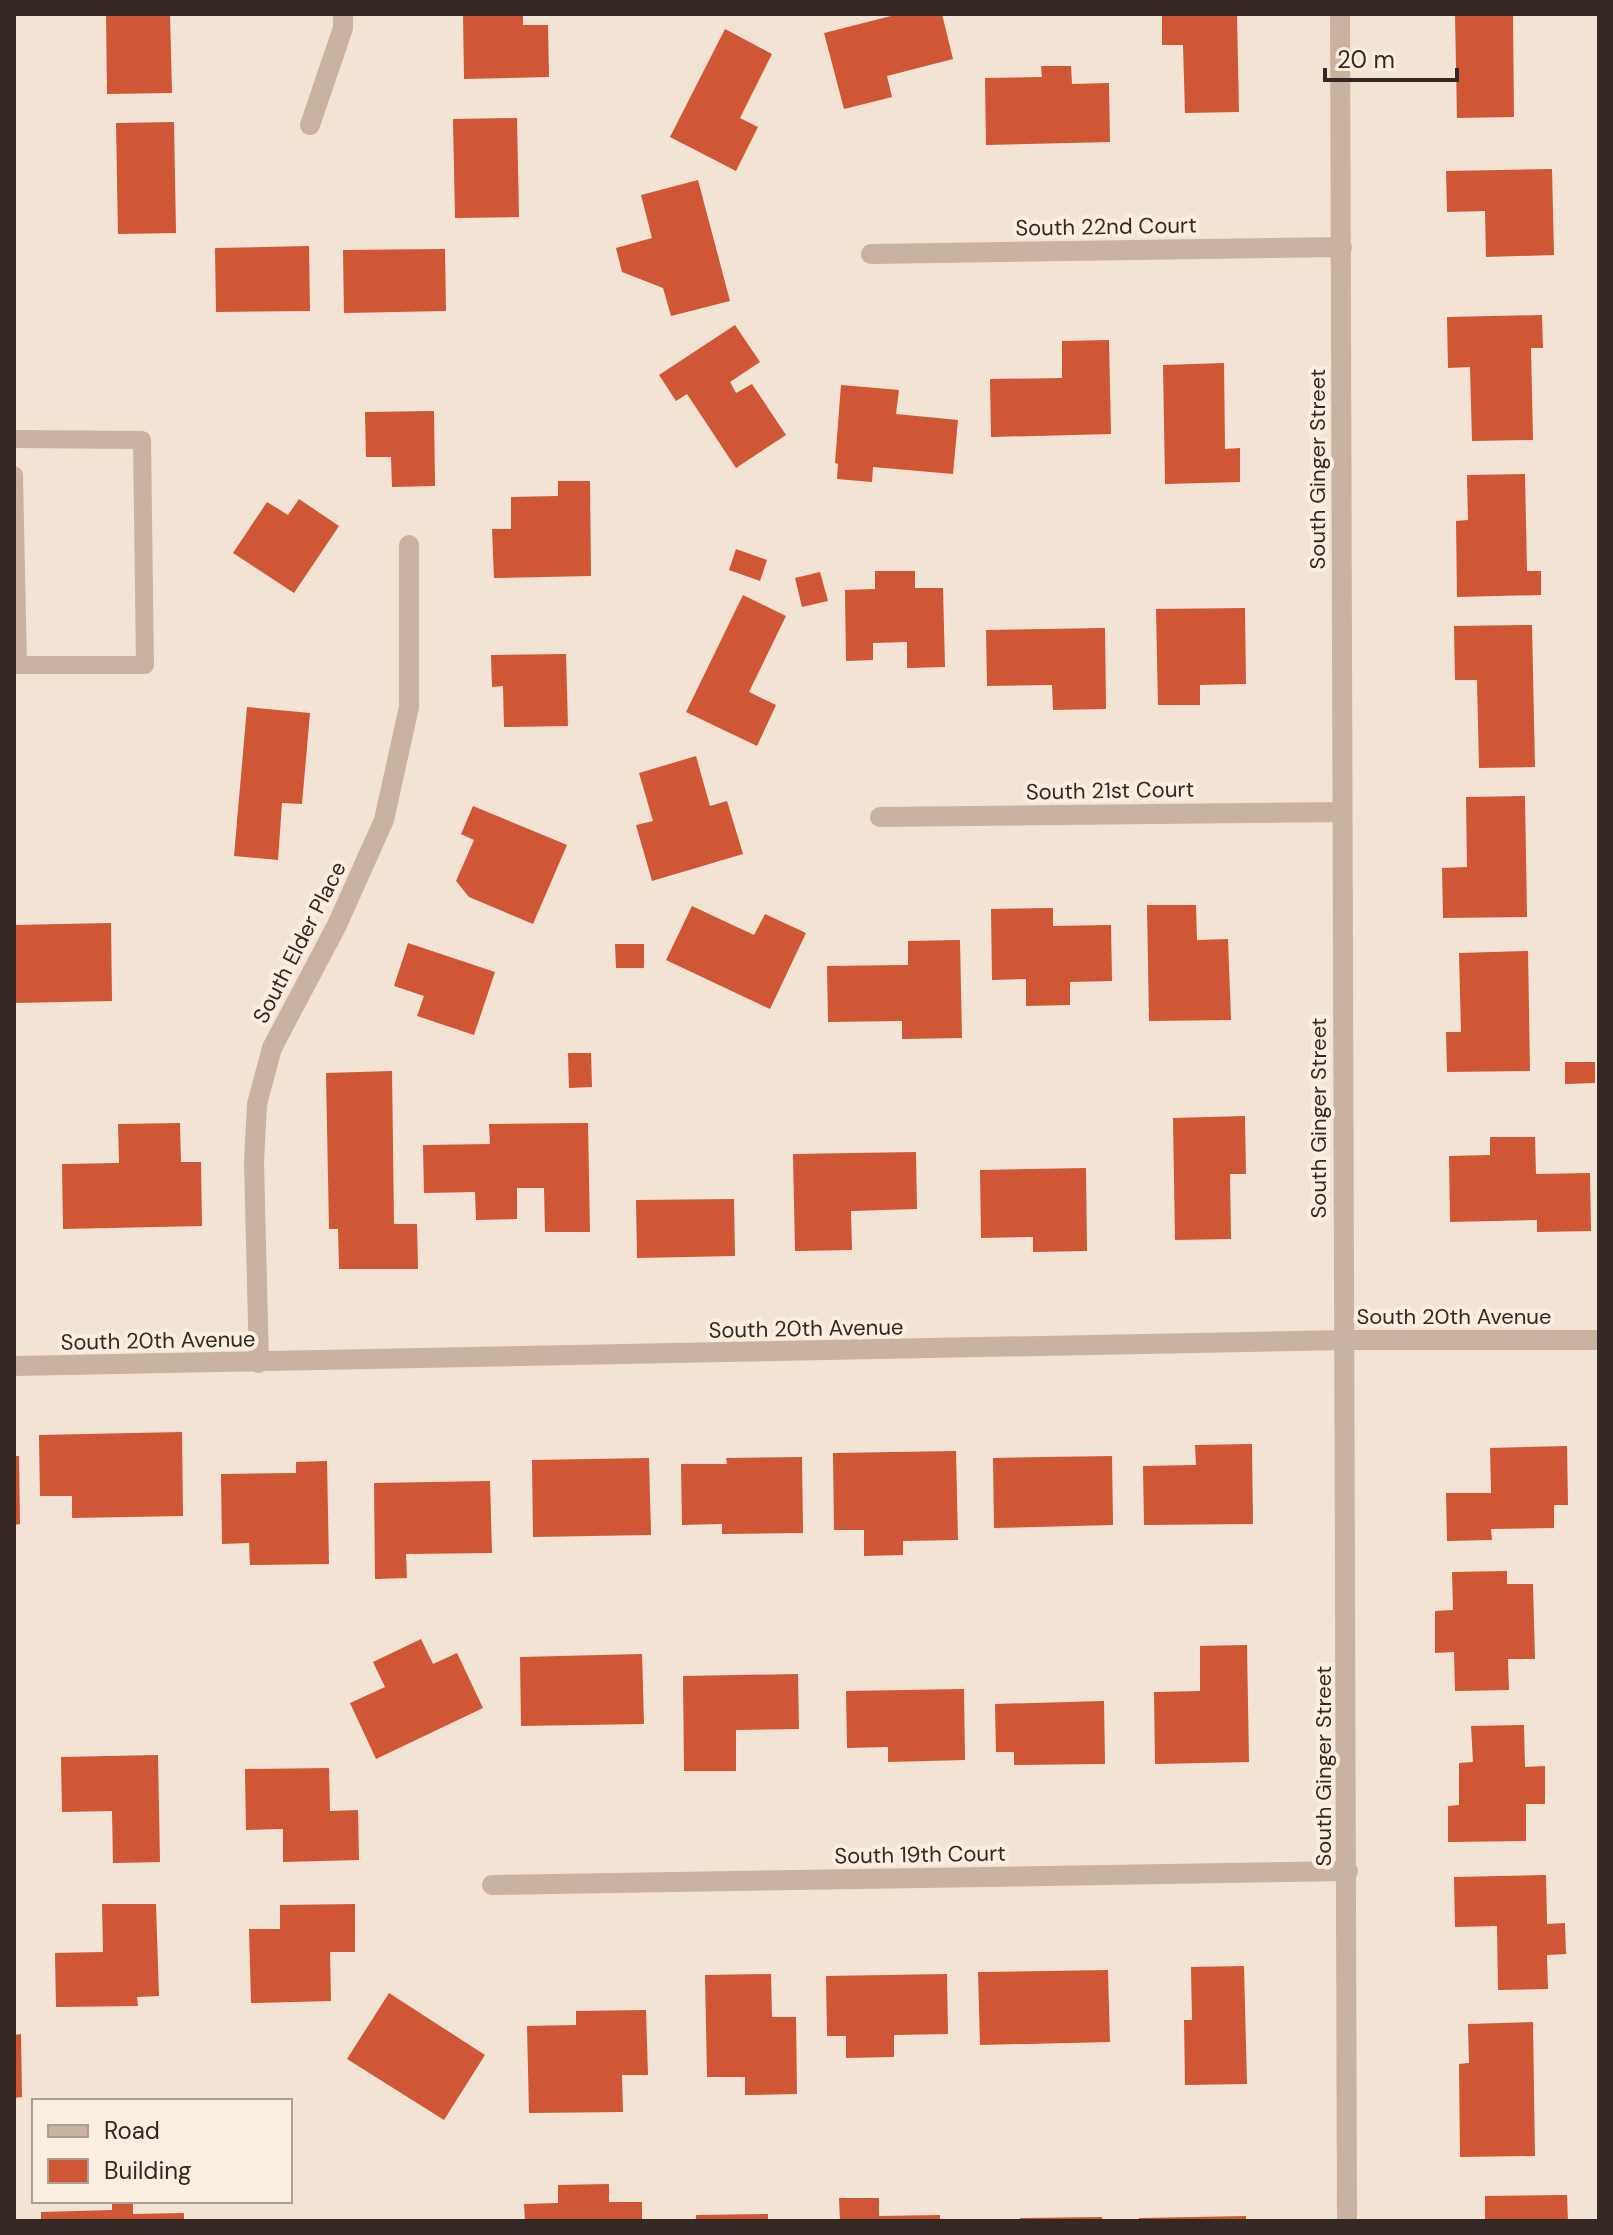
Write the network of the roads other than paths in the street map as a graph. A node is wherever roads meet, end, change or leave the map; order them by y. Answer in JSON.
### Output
{"nodes":[{"id":1,"x":343,"y":14,"type":"edge"},
{"id":2,"x":1340,"y":14,"type":"edge"},
{"id":3,"x":310,"y":125,"type":"dead end"},
{"id":4,"x":1342,"y":247,"type":"junction"},
{"id":5,"x":871,"y":254,"type":"dead end"},
{"id":6,"x":14,"y":439,"type":"edge"},
{"id":7,"x":14,"y":475,"type":"edge"},
{"id":8,"x":409,"y":545,"type":"dead end"},
{"id":9,"x":16,"y":665,"type":"edge"},
{"id":10,"x":1341,"y":812,"type":"junction"},
{"id":11,"x":880,"y":817,"type":"dead end"},
{"id":12,"x":1343,"y":1340,"type":"junction"},
{"id":13,"x":1599,"y":1340,"type":"edge"},
{"id":14,"x":259,"y":1363,"type":"junction"},
{"id":15,"x":14,"y":1366,"type":"edge"},
{"id":16,"x":1348,"y":1871,"type":"junction"},
{"id":17,"x":492,"y":1885,"type":"dead end"},
{"id":18,"x":1347,"y":2221,"type":"edge"}],
"edges":[{"from":1,"to":3,"type":"street"},
{"from":2,"to":4,"type":"street","name":"South Ginger Street"},
{"from":4,"to":5,"type":"street","name":"South 22nd Court"},
{"from":4,"to":10,"type":"street","name":"South Ginger Street"},
{"from":6,"to":9,"type":"lane"},
{"from":7,"to":9,"type":"lane"},
{"from":8,"to":14,"type":"street","name":"South Elder Place"},
{"from":10,"to":11,"type":"street","name":"South 21st Court"},
{"from":10,"to":12,"type":"street","name":"South Ginger Street"},
{"from":12,"to":13,"type":"street","name":"South 20th Avenue"},
{"from":12,"to":14,"type":"street","name":"South 20th Avenue"},
{"from":12,"to":16,"type":"street","name":"South Ginger Street"},
{"from":14,"to":15,"type":"street","name":"South 20th Avenue"},
{"from":16,"to":17,"type":"street","name":"South 19th Court"},
{"from":16,"to":18,"type":"street","name":"South Ginger Street"}]}
